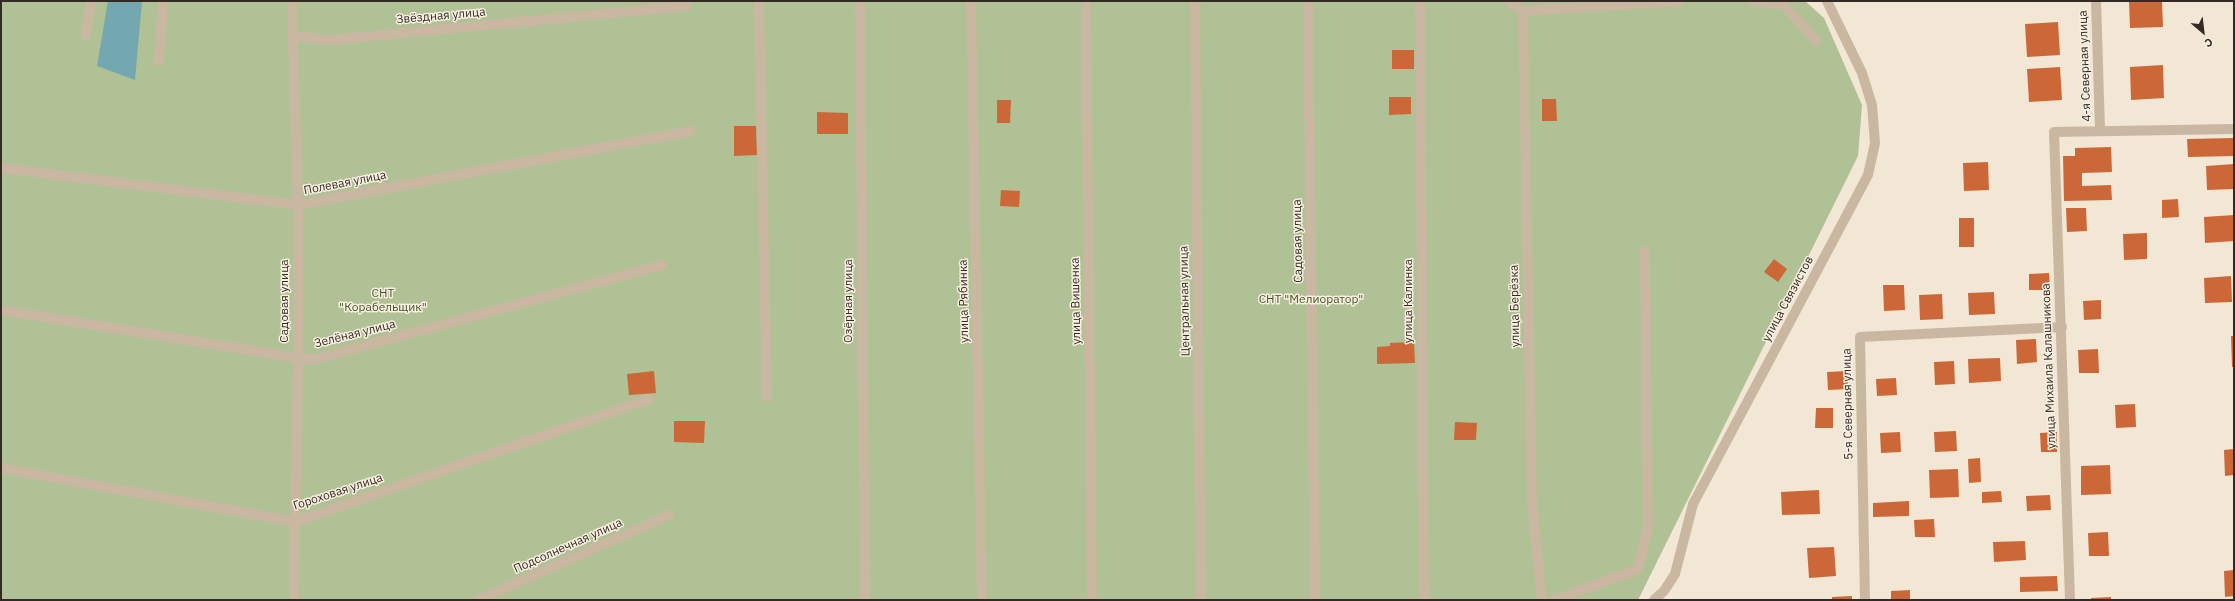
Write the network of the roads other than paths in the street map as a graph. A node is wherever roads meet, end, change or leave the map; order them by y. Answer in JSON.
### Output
{"nodes":[{"id":1,"x":91,"y":1,"type":"edge"},
{"id":2,"x":163,"y":1,"type":"edge"},
{"id":3,"x":292,"y":1,"type":"edge"},
{"id":4,"x":759,"y":1,"type":"edge"},
{"id":5,"x":860,"y":1,"type":"edge"},
{"id":6,"x":971,"y":1,"type":"edge"},
{"id":7,"x":1086,"y":1,"type":"edge"},
{"id":8,"x":1195,"y":1,"type":"edge"},
{"id":9,"x":1308,"y":1,"type":"edge"},
{"id":10,"x":1420,"y":1,"type":"edge"},
{"id":11,"x":1508,"y":1,"type":"edge"},
{"id":12,"x":1682,"y":1,"type":"edge"},
{"id":13,"x":1753,"y":1,"type":"edge"},
{"id":14,"x":1827,"y":1,"type":"edge"},
{"id":15,"x":2096,"y":1,"type":"edge"},
{"id":16,"x":687,"y":6,"type":"dead end"},
{"id":17,"x":1522,"y":11,"type":"junction"},
{"id":18,"x":86,"y":35,"type":"dead end"},
{"id":19,"x":292,"y":36,"type":"junction"},
{"id":20,"x":1816,"y":41,"type":"dead end"},
{"id":21,"x":159,"y":61,"type":"dead end"},
{"id":22,"x":2234,"y":129,"type":"edge"},
{"id":23,"x":2100,"y":130,"type":"junction"},
{"id":24,"x":691,"y":131,"type":"dead end"},
{"id":25,"x":1,"y":168,"type":"edge"},
{"id":26,"x":298,"y":205,"type":"junction"},
{"id":27,"x":1645,"y":251,"type":"dead end"},
{"id":28,"x":662,"y":266,"type":"dead end"},
{"id":29,"x":1,"y":310,"type":"edge"},
{"id":30,"x":2062,"y":327,"type":"junction"},
{"id":31,"x":298,"y":358,"type":"junction"},
{"id":32,"x":767,"y":397,"type":"dead end"},
{"id":33,"x":649,"y":399,"type":"dead end"},
{"id":34,"x":1,"y":468,"type":"edge"},
{"id":35,"x":669,"y":515,"type":"dead end"},
{"id":36,"x":294,"y":522,"type":"junction"},
{"id":37,"x":294,"y":600,"type":"edge"},
{"id":38,"x":478,"y":600,"type":"edge"},
{"id":39,"x":865,"y":600,"type":"edge"},
{"id":40,"x":982,"y":600,"type":"edge"},
{"id":41,"x":1092,"y":600,"type":"edge"},
{"id":42,"x":1202,"y":600,"type":"edge"},
{"id":43,"x":1315,"y":600,"type":"edge"},
{"id":44,"x":1424,"y":600,"type":"edge"},
{"id":45,"x":1542,"y":600,"type":"edge"},
{"id":46,"x":1554,"y":600,"type":"edge"},
{"id":47,"x":1654,"y":600,"type":"edge"},
{"id":48,"x":1865,"y":600,"type":"edge"},
{"id":49,"x":2070,"y":600,"type":"edge"}],
"edges":[{"from":1,"to":18,"type":"street"},
{"from":2,"to":21,"type":"street"},
{"from":3,"to":19,"type":"street","name":"Садовая улица"},
{"from":4,"to":32,"type":"street"},
{"from":5,"to":39,"type":"street","name":"Озёрная улица"},
{"from":6,"to":40,"type":"street","name":"улица Рябинка"},
{"from":7,"to":41,"type":"street","name":"улица Вишенка"},
{"from":8,"to":42,"type":"street","name":"Центральная улица"},
{"from":9,"to":43,"type":"street","name":"Садовая улица"},
{"from":10,"to":44,"type":"street","name":"улица Калинка"},
{"from":11,"to":17,"type":"street"},
{"from":12,"to":17,"type":"street"},
{"from":13,"to":20,"type":"street"},
{"from":14,"to":47,"type":"street","name":"улица Связистов"},
{"from":15,"to":23,"type":"street","name":"4-я Северная улица"},
{"from":16,"to":19,"type":"street","name":"Звёздная улица"},
{"from":17,"to":45,"type":"street","name":"улица Берёзка"},
{"from":19,"to":26,"type":"street","name":"Садовая улица"},
{"from":22,"to":23,"type":"street"},
{"from":23,"to":30,"type":"street","name":"улица Михаила Калашникова"},
{"from":24,"to":26,"type":"street","name":"Полевая улица"},
{"from":25,"to":26,"type":"street","name":"Полевая улица"},
{"from":26,"to":31,"type":"street","name":"Садовая улица"},
{"from":27,"to":46,"type":"street"},
{"from":28,"to":31,"type":"street","name":"Зелёная улица"},
{"from":29,"to":31,"type":"street","name":"Зелёная улица"},
{"from":30,"to":48,"type":"street","name":"5-я Северная улица"},
{"from":30,"to":49,"type":"street","name":"улица Михаила Калашникова"},
{"from":31,"to":36,"type":"street","name":"Садовая улица"},
{"from":33,"to":36,"type":"street","name":"Гороховая улица"},
{"from":34,"to":36,"type":"street","name":"Гороховая улица"},
{"from":35,"to":38,"type":"street","name":"Подсолнечная улица"},
{"from":36,"to":37,"type":"street","name":"Садовая улица"}]}
